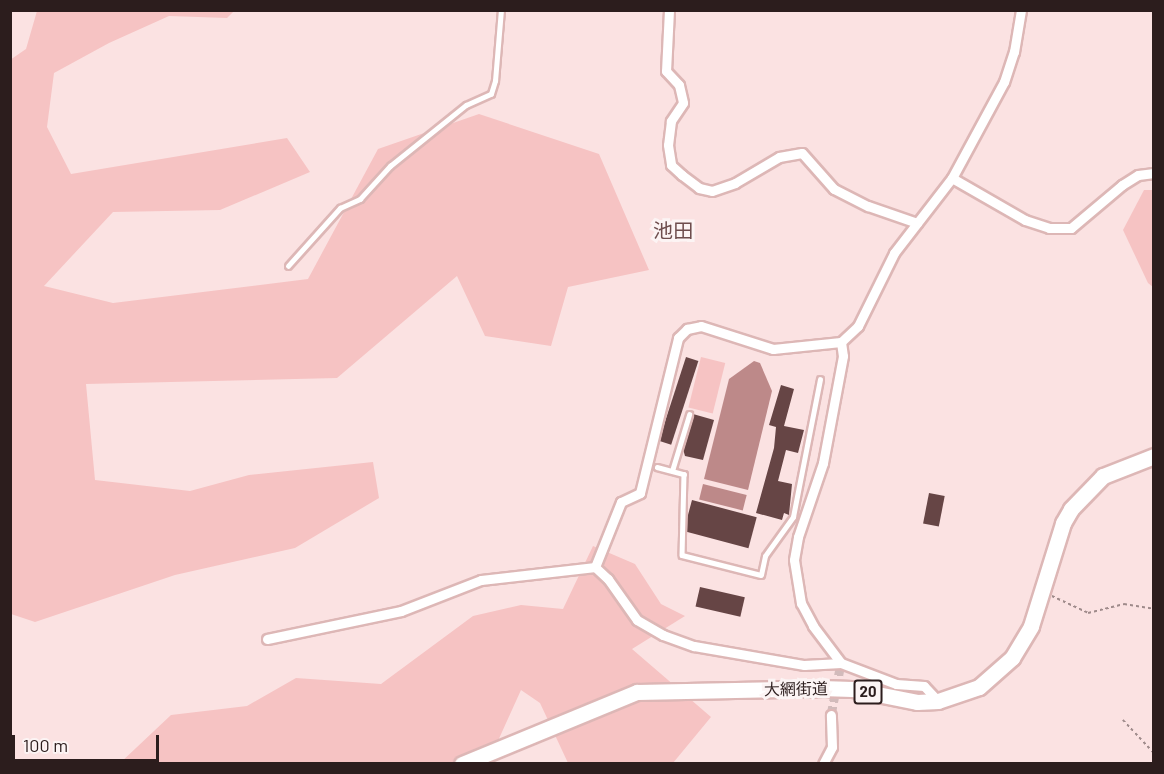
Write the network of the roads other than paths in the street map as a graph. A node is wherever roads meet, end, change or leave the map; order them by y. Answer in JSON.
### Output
{"nodes":[{"id":1,"x":501,"y":10,"type":"edge"},
{"id":2,"x":669,"y":10,"type":"edge"},
{"id":3,"x":1021,"y":10,"type":"edge"},
{"id":4,"x":1154,"y":172,"type":"edge"},
{"id":5,"x":952,"y":178,"type":"junction"},
{"id":6,"x":917,"y":223,"type":"junction"},
{"id":7,"x":288,"y":266,"type":"dead end"},
{"id":8,"x":841,"y":342,"type":"junction"},
{"id":9,"x":820,"y":381,"type":"dead end"},
{"id":10,"x":689,"y":416,"type":"dead end"},
{"id":11,"x":1154,"y":456,"type":"edge"},
{"id":12,"x":657,"y":467,"type":"dead end"},
{"id":13,"x":672,"y":471,"type":"junction"},
{"id":14,"x":797,"y":497,"type":"junction"},
{"id":15,"x":808,"y":500,"type":"junction"},
{"id":16,"x":595,"y":567,"type":"junction"},
{"id":17,"x":267,"y":639,"type":"dead end"},
{"id":18,"x":841,"y":663,"type":"junction"},
{"id":19,"x":938,"y":701,"type":"junction"},
{"id":20,"x":831,"y":715,"type":"tunnel mouth"},
{"id":21,"x":462,"y":764,"type":"edge"},
{"id":22,"x":823,"y":764,"type":"edge"}],
"edges":[{"from":1,"to":7,"type":"lane"},
{"from":2,"to":6,"type":"street"},
{"from":3,"to":5,"type":"street"},
{"from":4,"to":5,"type":"street"},
{"from":5,"to":6,"type":"street"},
{"from":6,"to":8,"type":"street"},
{"from":8,"to":15,"type":"street"},
{"from":8,"to":16,"type":"street"},
{"from":9,"to":14,"type":"lane"},
{"from":10,"to":13,"type":"lane"},
{"from":11,"to":19,"type":"main road","name":"大網街道","number":"20"},
{"from":12,"to":13,"type":"lane"},
{"from":13,"to":14,"type":"lane"},
{"from":14,"to":15,"type":"lane"},
{"from":15,"to":18,"type":"street"},
{"from":16,"to":17,"type":"street"},
{"from":16,"to":18,"type":"street"},
{"from":18,"to":19,"type":"street"},
{"from":19,"to":21,"type":"main road","name":"大網街道","number":"20"},
{"from":20,"to":22,"type":"street"}]}
